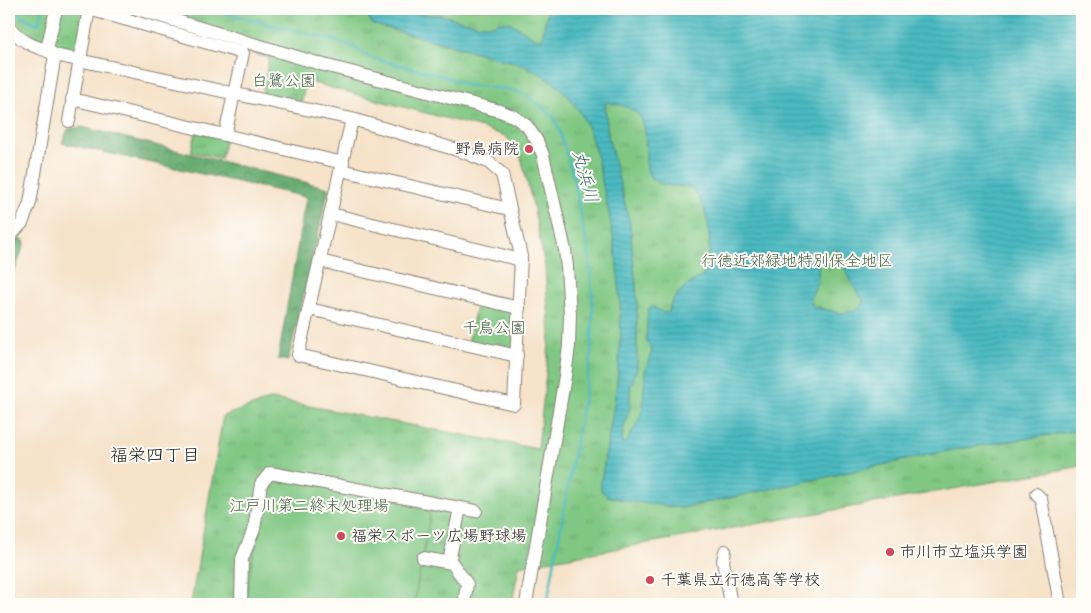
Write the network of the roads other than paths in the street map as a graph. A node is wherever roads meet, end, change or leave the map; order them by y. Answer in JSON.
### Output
{"nodes":[{"id":1,"x":56,"y":9,"type":"edge"},
{"id":2,"x":136,"y":9,"type":"edge"},
{"id":3,"x":9,"y":28,"type":"edge"},
{"id":4,"x":51,"y":52,"type":"junction"},
{"id":5,"x":79,"y":60,"type":"junction"},
{"id":6,"x":234,"y":93,"type":"junction"},
{"id":7,"x":72,"y":99,"type":"junction"},
{"id":8,"x":352,"y":119,"type":"junction"},
{"id":9,"x":69,"y":121,"type":"dead end"},
{"id":10,"x":225,"y":135,"type":"junction"},
{"id":11,"x":342,"y":166,"type":"junction"},
{"id":12,"x":509,"y":209,"type":"junction"},
{"id":13,"x":331,"y":214,"type":"junction"},
{"id":14,"x":9,"y":236,"type":"edge"},
{"id":15,"x":521,"y":260,"type":"junction"},
{"id":16,"x":320,"y":261,"type":"junction"},
{"id":17,"x":519,"y":308,"type":"junction"},
{"id":18,"x":308,"y":309,"type":"junction"},
{"id":19,"x":516,"y":356,"type":"junction"},
{"id":20,"x":1036,"y":494,"type":"dead end"},
{"id":21,"x":460,"y":508,"type":"junction"},
{"id":22,"x":476,"y":511,"type":"dead end"},
{"id":23,"x":725,"y":551,"type":"dead end"},
{"id":24,"x":423,"y":558,"type":"dead end"},
{"id":25,"x":449,"y":562,"type":"junction"},
{"id":26,"x":241,"y":604,"type":"edge"},
{"id":27,"x":464,"y":604,"type":"edge"},
{"id":28,"x":526,"y":604,"type":"edge"},
{"id":29,"x":732,"y":604,"type":"edge"},
{"id":30,"x":1060,"y":604,"type":"edge"}],
"edges":[{"from":1,"to":4,"type":"street"},
{"from":2,"to":28,"type":"street"},
{"from":3,"to":4,"type":"street"},
{"from":4,"to":5,"type":"street"},
{"from":4,"to":14,"type":"street"},
{"from":5,"to":6,"type":"street"},
{"from":5,"to":6,"type":"street"},
{"from":5,"to":7,"type":"street"},
{"from":6,"to":8,"type":"street"},
{"from":6,"to":10,"type":"street"},
{"from":7,"to":9,"type":"street"},
{"from":7,"to":10,"type":"street"},
{"from":8,"to":11,"type":"street"},
{"from":8,"to":12,"type":"street"},
{"from":10,"to":11,"type":"street"},
{"from":11,"to":12,"type":"street"},
{"from":11,"to":13,"type":"street"},
{"from":12,"to":15,"type":"street"},
{"from":13,"to":15,"type":"street"},
{"from":13,"to":16,"type":"street"},
{"from":15,"to":17,"type":"street"},
{"from":16,"to":17,"type":"street"},
{"from":16,"to":18,"type":"street"},
{"from":17,"to":19,"type":"street"},
{"from":18,"to":19,"type":"street"},
{"from":18,"to":19,"type":"street"},
{"from":20,"to":30,"type":"street"},
{"from":21,"to":22,"type":"street"},
{"from":21,"to":25,"type":"street"},
{"from":21,"to":26,"type":"street"},
{"from":23,"to":29,"type":"street"},
{"from":24,"to":25,"type":"street"},
{"from":25,"to":27,"type":"street"}]}
